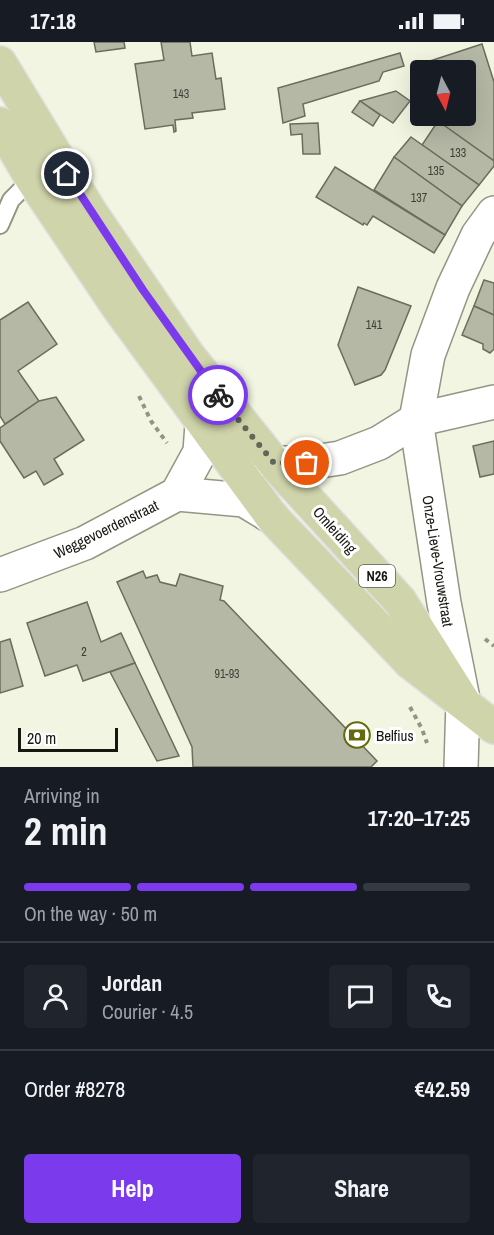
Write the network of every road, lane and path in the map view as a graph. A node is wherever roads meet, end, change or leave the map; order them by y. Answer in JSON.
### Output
{"nodes":[{"id":1,"x":0,"y":63,"type":"edge"},
{"id":2,"x":0,"y":124,"type":"edge"},
{"id":3,"x":32,"y":179,"type":"junction"},
{"id":4,"x":494,"y":213,"type":"edge"},
{"id":5,"x":0,"y":225,"type":"edge"},
{"id":6,"x":494,"y":402,"type":"edge"},
{"id":7,"x":416,"y":420,"type":"junction"},
{"id":8,"x":202,"y":424,"type":"junction"},
{"id":9,"x":274,"y":463,"type":"junction"},
{"id":10,"x":177,"y":494,"type":"junction"},
{"id":11,"x":272,"y":517,"type":"junction"},
{"id":12,"x":0,"y":575,"type":"edge"},
{"id":13,"x":463,"y":701,"type":"junction"},
{"id":14,"x":494,"y":727,"type":"edge"},
{"id":15,"x":461,"y":767,"type":"edge"}],
"edges":[{"from":1,"to":9,"type":"main road","name":"Omleiding","number":"N26"},
{"from":2,"to":3,"type":"main road","name":"Omleiding","number":"N26"},
{"from":3,"to":5,"type":"lane"},
{"from":3,"to":8,"type":"main road","name":"Omleiding","number":"N26"},
{"from":4,"to":7,"type":"street","name":"Onze-Lieve-Vrouwstraat"},
{"from":6,"to":7,"type":"street"},
{"from":7,"to":9,"type":"street"},
{"from":7,"to":13,"type":"street","name":"Onze-Lieve-Vrouwstraat"},
{"from":8,"to":9,"type":"street"},
{"from":8,"to":10,"type":"street","name":"Weggevoerdenstraat"},
{"from":8,"to":11,"type":"main road","name":"Omleiding","number":"N26"},
{"from":9,"to":13,"type":"main road","name":"Omleiding","number":"N26"},
{"from":10,"to":11,"type":"street","name":"Weggevoerdenstraat"},
{"from":10,"to":12,"type":"street","name":"Weggevoerdenstraat"},
{"from":11,"to":13,"type":"main road","name":"Omleiding","number":"N26"},
{"from":13,"to":14,"type":"main road","name":"Omleiding","number":"N26"},
{"from":13,"to":15,"type":"street","name":"Onze-Lieve-Vrouwstraat"}]}
